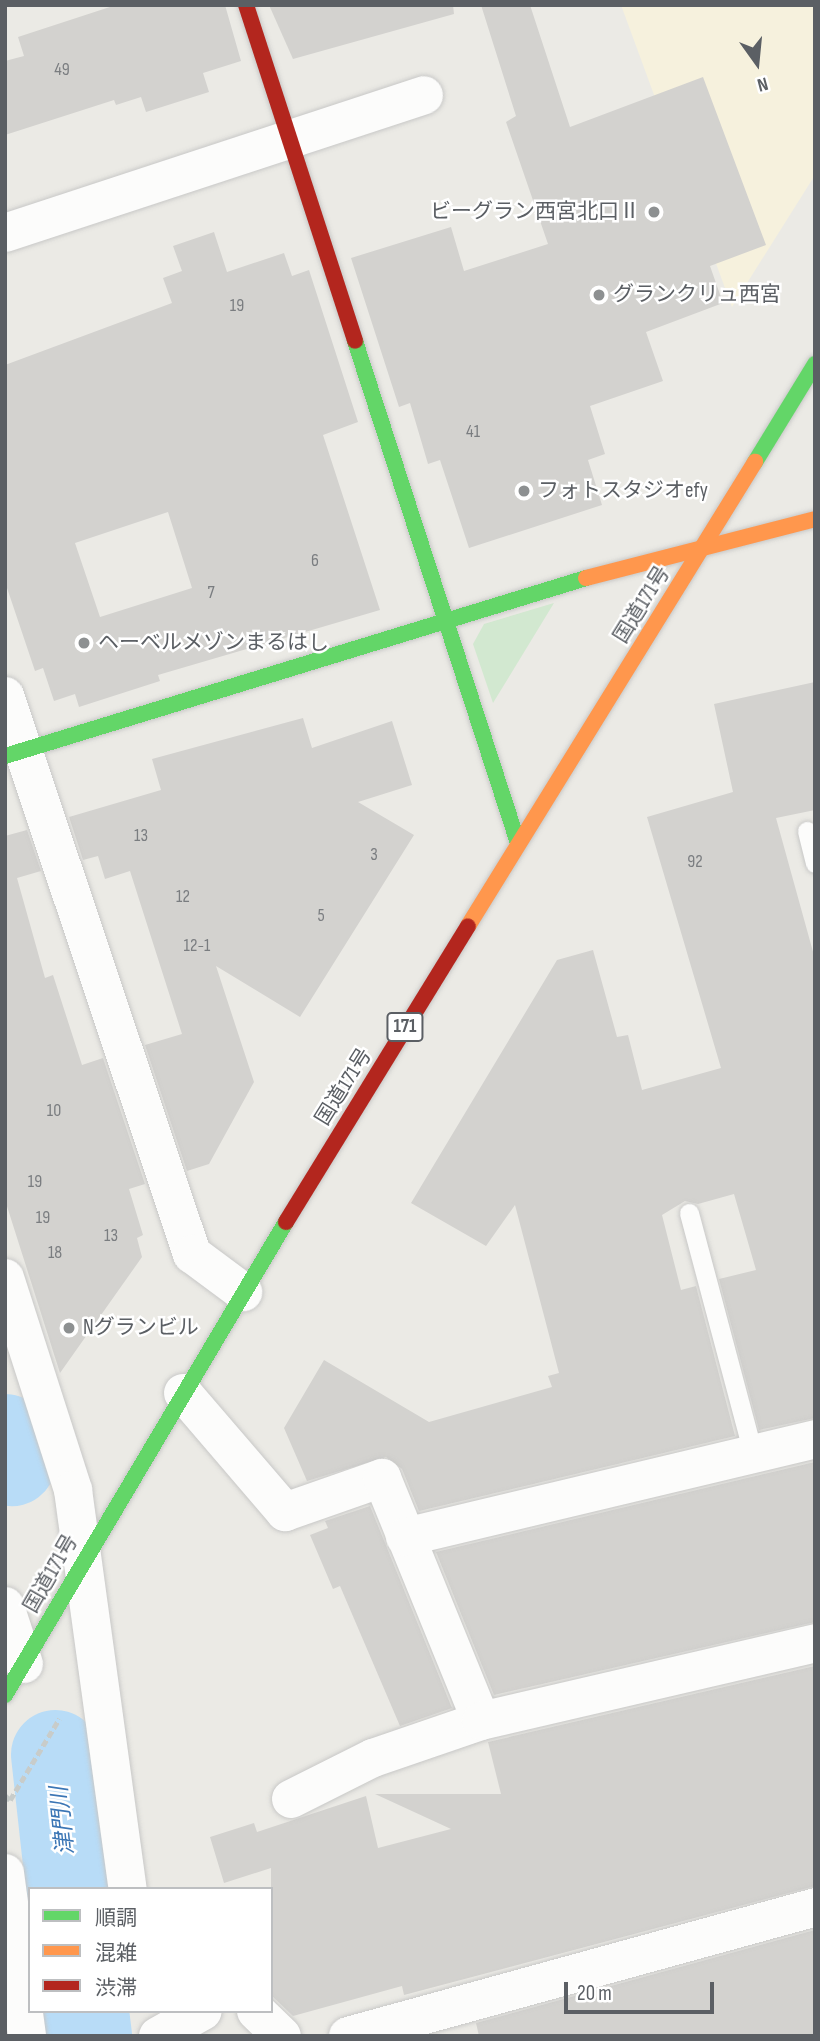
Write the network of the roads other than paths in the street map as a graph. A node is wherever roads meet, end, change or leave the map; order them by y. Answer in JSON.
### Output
{"nodes":[{"id":1,"x":246,"y":5,"type":"edge"},
{"id":2,"x":424,"y":95,"type":"dead end"},
{"id":3,"x":288,"y":140,"type":"junction"},
{"id":4,"x":5,"y":233,"type":"edge"},
{"id":5,"x":815,"y":364,"type":"edge"},
{"id":6,"x":815,"y":519,"type":"edge"},
{"id":7,"x":704,"y":545,"type":"junction"},
{"id":8,"x":442,"y":621,"type":"junction"},
{"id":9,"x":5,"y":696,"type":"edge"},
{"id":10,"x":14,"y":753,"type":"edge"},
{"id":11,"x":807,"y":831,"type":"dead end"},
{"id":12,"x":518,"y":843,"type":"junction"},
{"id":13,"x":815,"y":863,"type":"edge"},
{"id":14,"x":690,"y":1213,"type":"dead end"},
{"id":15,"x":5,"y":1278,"type":"edge"},
{"id":16,"x":243,"y":1292,"type":"junction"},
{"id":17,"x":183,"y":1393,"type":"junction"},
{"id":18,"x":815,"y":1438,"type":"edge"},
{"id":19,"x":753,"y":1454,"type":"junction"},
{"id":20,"x":404,"y":1538,"type":"junction"},
{"id":21,"x":86,"y":1553,"type":"junction"},
{"id":22,"x":5,"y":1606,"type":"edge"},
{"id":23,"x":815,"y":1643,"type":"edge"},
{"id":24,"x":14,"y":1679,"type":"edge"},
{"id":25,"x":481,"y":1721,"type":"junction"},
{"id":26,"x":291,"y":1799,"type":"dead end"},
{"id":27,"x":5,"y":1873,"type":"edge"},
{"id":28,"x":128,"y":1887,"type":"edge"},
{"id":29,"x":815,"y":1907,"type":"edge"},
{"id":30,"x":141,"y":2013,"type":"edge"},
{"id":31,"x":199,"y":2013,"type":"edge"},
{"id":32,"x":258,"y":2013,"type":"edge"},
{"id":33,"x":27,"y":2036,"type":"edge"},
{"id":34,"x":144,"y":2036,"type":"edge"},
{"id":35,"x":158,"y":2036,"type":"edge"},
{"id":36,"x":282,"y":2036,"type":"edge"},
{"id":37,"x":348,"y":2036,"type":"edge"}],
"edges":[{"from":1,"to":3,"type":"main road"},
{"from":2,"to":3,"type":"street"},
{"from":3,"to":4,"type":"street"},
{"from":3,"to":8,"type":"main road"},
{"from":5,"to":7,"type":"main road","name":"国道171号","number":"171"},
{"from":6,"to":7,"type":"main road"},
{"from":7,"to":8,"type":"main road"},
{"from":7,"to":12,"type":"main road","name":"国道171号","number":"171"},
{"from":8,"to":10,"type":"main road"},
{"from":8,"to":12,"type":"main road"},
{"from":9,"to":10,"type":"street"},
{"from":10,"to":16,"type":"street"},
{"from":11,"to":13,"type":"lane"},
{"from":12,"to":16,"type":"main road","name":"国道171号","number":"171"},
{"from":14,"to":19,"type":"lane"},
{"from":15,"to":21,"type":"street"},
{"from":16,"to":17,"type":"main road","name":"国道171号","number":"171"},
{"from":17,"to":20,"type":"street"},
{"from":17,"to":21,"type":"main road","name":"国道171号","number":"171"},
{"from":18,"to":19,"type":"street"},
{"from":19,"to":20,"type":"street"},
{"from":20,"to":25,"type":"street"},
{"from":21,"to":24,"type":"main road","name":"国道171号","number":"171"},
{"from":21,"to":28,"type":"street"},
{"from":22,"to":24,"type":"street"},
{"from":23,"to":25,"type":"street"},
{"from":25,"to":26,"type":"street"},
{"from":27,"to":33,"type":"street"},
{"from":29,"to":37,"type":"street"},
{"from":30,"to":34,"type":"street"},
{"from":31,"to":35,"type":"street"},
{"from":32,"to":36,"type":"street"}]}
